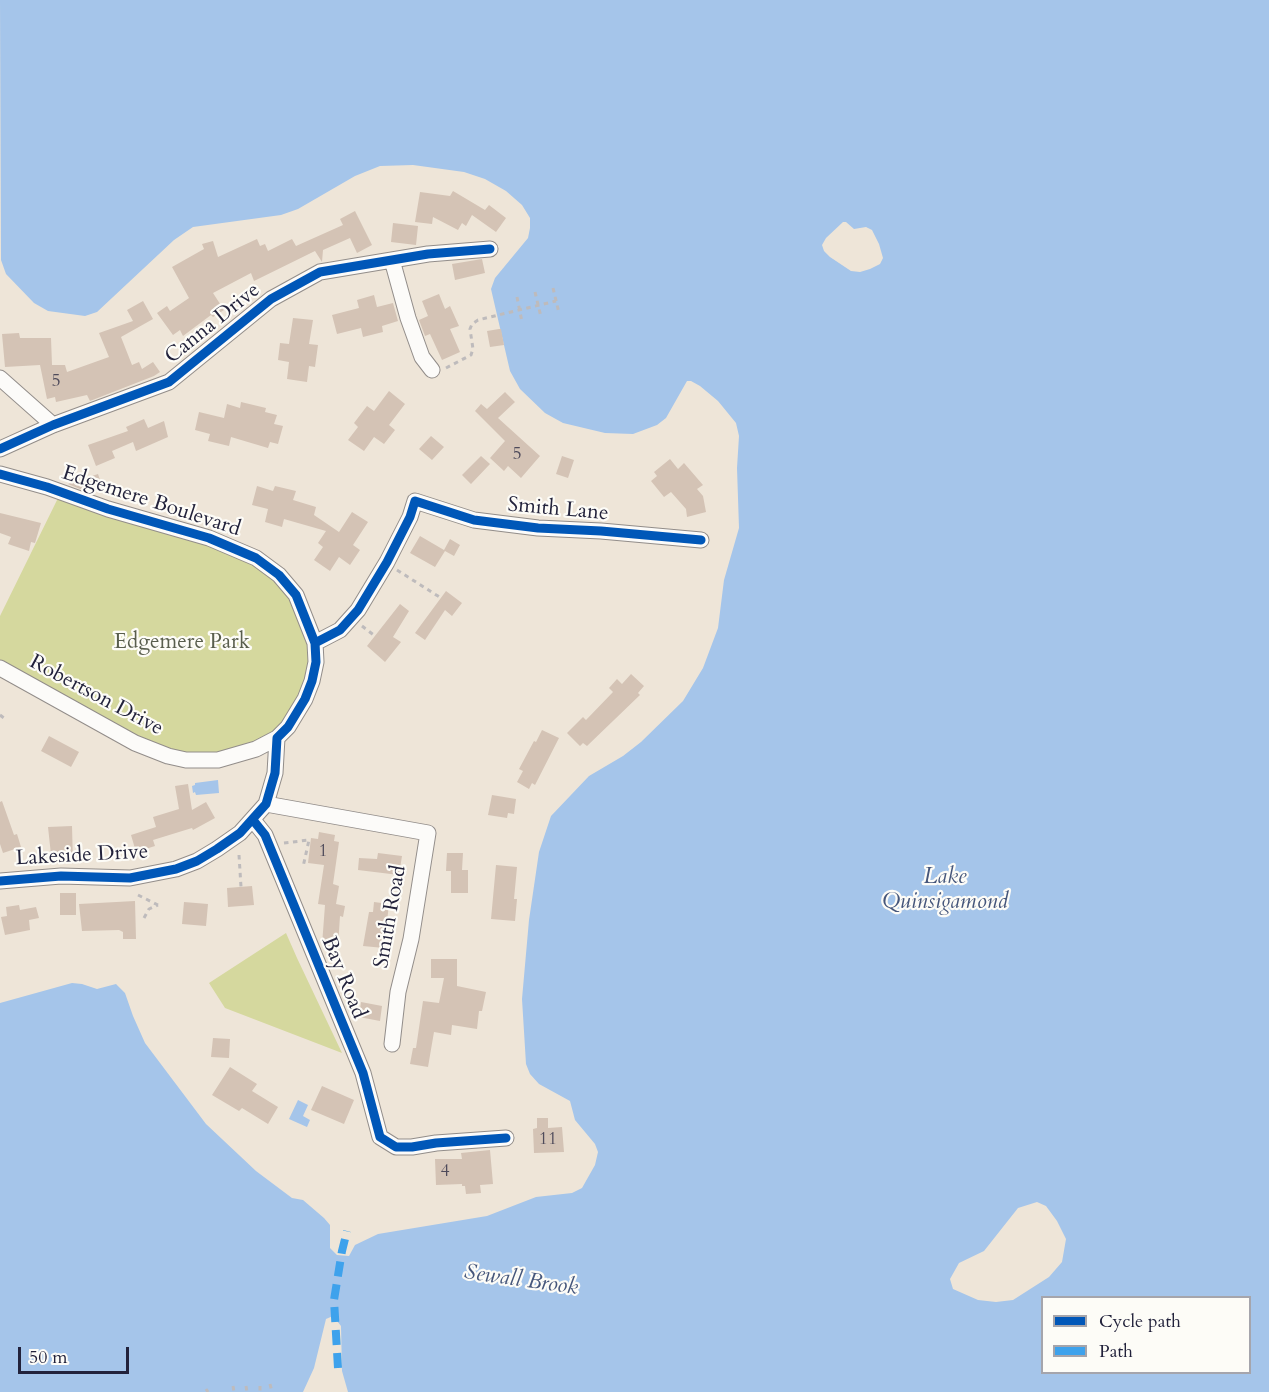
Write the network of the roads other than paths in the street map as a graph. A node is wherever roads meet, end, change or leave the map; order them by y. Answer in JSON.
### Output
{"nodes":[{"id":1,"x":490,"y":249,"type":"dead end"},
{"id":2,"x":392,"y":260,"type":"junction"},
{"id":3,"x":432,"y":370,"type":"road end"},
{"id":4,"x":0,"y":378,"type":"edge"},
{"id":5,"x":52,"y":425,"type":"junction"},
{"id":6,"x":0,"y":449,"type":"edge"},
{"id":7,"x":0,"y":474,"type":"edge"},
{"id":8,"x":701,"y":540,"type":"dead end"},
{"id":9,"x":315,"y":643,"type":"junction"},
{"id":10,"x":0,"y":668,"type":"edge"},
{"id":11,"x":277,"y":738,"type":"junction"},
{"id":12,"x":266,"y":804,"type":"junction"},
{"id":13,"x":253,"y":820,"type":"junction"},
{"id":14,"x":0,"y":881,"type":"edge"},
{"id":15,"x":392,"y":1044,"type":"dead end"},
{"id":16,"x":506,"y":1138,"type":"dead end"}],
"edges":[{"from":1,"to":2,"type":"street","name":"Canna Drive"},
{"from":2,"to":3,"type":"street"},
{"from":2,"to":5,"type":"street","name":"Canna Drive"},
{"from":4,"to":5,"type":"street"},
{"from":5,"to":6,"type":"street","name":"Canna Drive"},
{"from":7,"to":9,"type":"street","name":"Edgemere Boulevard"},
{"from":8,"to":9,"type":"street","name":"Smith Lane"},
{"from":9,"to":11,"type":"street"},
{"from":10,"to":11,"type":"street","name":"Robertson Drive"},
{"from":11,"to":12,"type":"street"},
{"from":12,"to":13,"type":"street","name":"Lakeside Drive"},
{"from":12,"to":15,"type":"street","name":"Smith Road"},
{"from":13,"to":14,"type":"street","name":"Lakeside Drive"},
{"from":13,"to":16,"type":"street","name":"Bay Road"}]}
